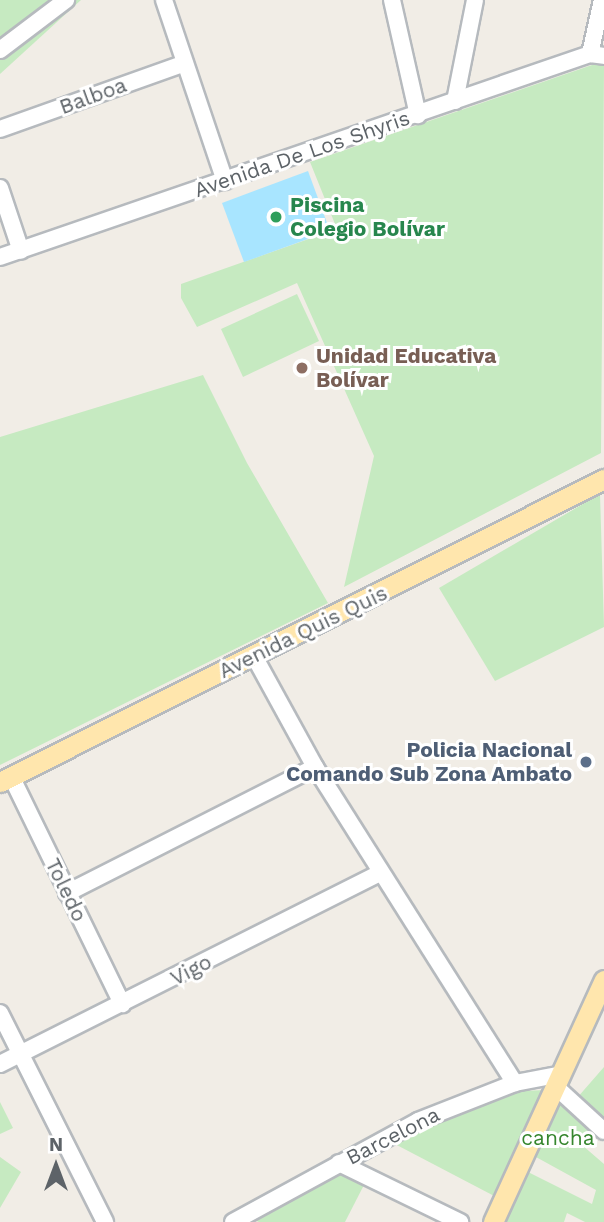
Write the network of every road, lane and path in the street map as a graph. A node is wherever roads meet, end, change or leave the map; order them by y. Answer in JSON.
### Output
{"nodes":[{"id":1,"x":66,"y":0,"type":"edge"},
{"id":2,"x":164,"y":0,"type":"edge"},
{"id":3,"x":392,"y":0,"type":"edge"},
{"id":4,"x":475,"y":0,"type":"edge"},
{"id":5,"x":602,"y":0,"type":"edge"},
{"id":6,"x":0,"y":50,"type":"edge"},
{"id":7,"x":597,"y":55,"type":"edge"},
{"id":8,"x":185,"y":63,"type":"junction"},
{"id":9,"x":455,"y":101,"type":"junction"},
{"id":10,"x":418,"y":115,"type":"junction"},
{"id":11,"x":0,"y":128,"type":"edge"},
{"id":12,"x":225,"y":181,"type":"junction"},
{"id":13,"x":0,"y":188,"type":"edge"},
{"id":14,"x":21,"y":251,"type":"junction"},
{"id":15,"x":0,"y":257,"type":"edge"},
{"id":16,"x":604,"y":479,"type":"edge"},
{"id":17,"x":254,"y":656,"type":"junction"},
{"id":18,"x":315,"y":767,"type":"junction"},
{"id":19,"x":5,"y":779,"type":"edge"},
{"id":20,"x":380,"y":873,"type":"junction"},
{"id":21,"x":67,"y":893,"type":"junction"},
{"id":22,"x":604,"y":980,"type":"edge"},
{"id":23,"x":122,"y":1004,"type":"junction"},
{"id":24,"x":0,"y":1013,"type":"edge"},
{"id":25,"x":20,"y":1054,"type":"junction"},
{"id":26,"x":0,"y":1064,"type":"edge"},
{"id":27,"x":559,"y":1080,"type":"junction"},
{"id":28,"x":515,"y":1083,"type":"junction"},
{"id":29,"x":604,"y":1131,"type":"edge"},
{"id":30,"x":339,"y":1163,"type":"junction"},
{"id":31,"x":241,"y":1221,"type":"edge"},
{"id":32,"x":105,"y":1222,"type":"edge"},
{"id":33,"x":460,"y":1222,"type":"edge"},
{"id":34,"x":493,"y":1222,"type":"edge"}],
"edges":[{"from":1,"to":6,"type":"street"},
{"from":2,"to":8,"type":"street"},
{"from":3,"to":10,"type":"street"},
{"from":4,"to":9,"type":"street"},
{"from":5,"to":7,"type":"street"},
{"from":7,"to":9,"type":"street","name":"Avenida De Los Shyris"},
{"from":8,"to":11,"type":"street","name":"Balboa"},
{"from":8,"to":12,"type":"street"},
{"from":9,"to":10,"type":"street","name":"Avenida De Los Shyris"},
{"from":10,"to":12,"type":"street","name":"Avenida De Los Shyris"},
{"from":12,"to":14,"type":"street","name":"Avenida De Los Shyris"},
{"from":13,"to":14,"type":"street"},
{"from":14,"to":15,"type":"street","name":"Avenida De Los Shyris"},
{"from":16,"to":17,"type":"main road","name":"Avenida Quis Quis"},
{"from":17,"to":18,"type":"street"},
{"from":17,"to":19,"type":"main road","name":"Avenida Quis Quis"},
{"from":18,"to":20,"type":"street"},
{"from":18,"to":21,"type":"street"},
{"from":19,"to":21,"type":"street","name":"Toledo"},
{"from":20,"to":23,"type":"street","name":"Vigo"},
{"from":20,"to":28,"type":"street"},
{"from":21,"to":23,"type":"street","name":"Toledo"},
{"from":22,"to":27,"type":"main road"},
{"from":23,"to":25,"type":"street","name":"Vigo"},
{"from":24,"to":25,"type":"street"},
{"from":25,"to":26,"type":"street","name":"Vigo"},
{"from":25,"to":32,"type":"street"},
{"from":27,"to":28,"type":"street","name":"Barcelona"},
{"from":27,"to":29,"type":"street"},
{"from":27,"to":34,"type":"main road"},
{"from":28,"to":30,"type":"street","name":"Barcelona"},
{"from":30,"to":31,"type":"street","name":"Barcelona"},
{"from":30,"to":33,"type":"street"}]}
